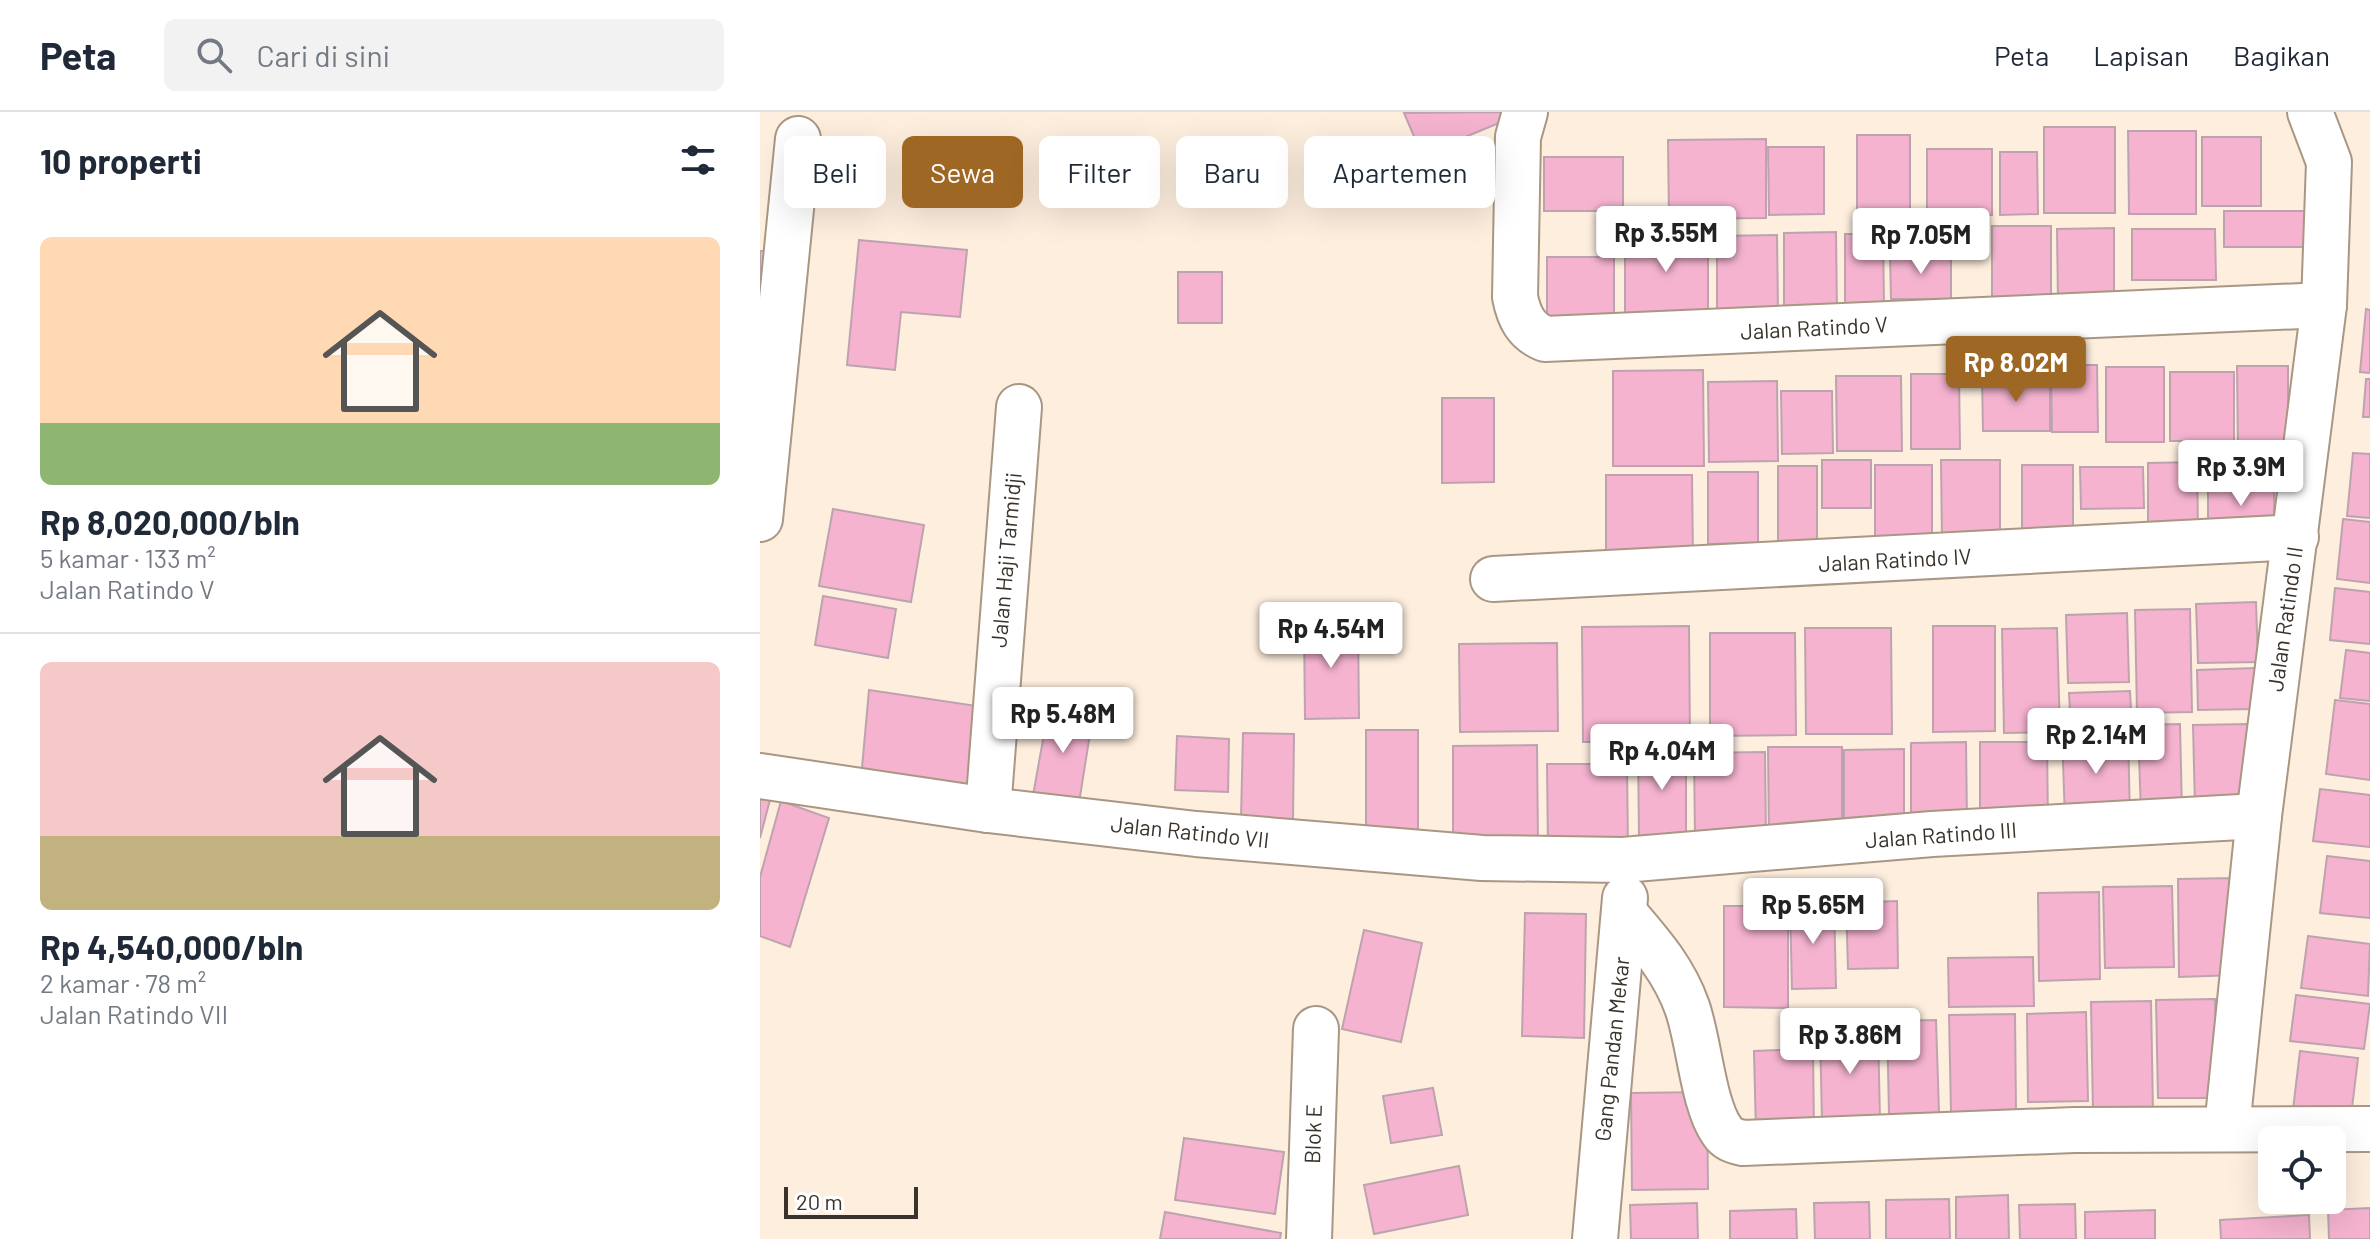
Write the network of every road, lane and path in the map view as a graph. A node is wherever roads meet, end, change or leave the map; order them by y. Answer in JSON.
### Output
{"nodes":[{"id":1,"x":1525,"y":112,"type":"edge"},
{"id":2,"x":2310,"y":112,"type":"edge"},
{"id":3,"x":791,"y":208,"type":"edge"},
{"id":4,"x":2324,"y":305,"type":"junction"},
{"id":5,"x":1019,"y":407,"type":"dead end"},
{"id":6,"x":760,"y":519,"type":"edge"},
{"id":7,"x":2296,"y":537,"type":"junction"},
{"id":8,"x":1493,"y":579,"type":"dead end"},
{"id":9,"x":760,"y":776,"type":"edge"},
{"id":10,"x":988,"y":810,"type":"junction"},
{"id":11,"x":2259,"y":816,"type":"junction"},
{"id":12,"x":1623,"y":860,"type":"junction"},
{"id":13,"x":1626,"y":915,"type":"junction"},
{"id":14,"x":1316,"y":1029,"type":"dead end"},
{"id":15,"x":2227,"y":1128,"type":"junction"},
{"id":16,"x":2370,"y":1129,"type":"edge"},
{"id":17,"x":1309,"y":1239,"type":"edge"},
{"id":18,"x":1595,"y":1239,"type":"edge"}],
"edges":[{"from":1,"to":4,"type":"street","name":"Jalan Ratindo V"},
{"from":2,"to":4,"type":"street","name":"Jalan Ratindo II"},
{"from":3,"to":6,"type":"street"},
{"from":4,"to":7,"type":"street","name":"Jalan Ratindo II"},
{"from":5,"to":10,"type":"street","name":"Jalan Haji Tarmidji"},
{"from":7,"to":8,"type":"street","name":"Jalan Ratindo IV"},
{"from":7,"to":11,"type":"street","name":"Jalan Ratindo II"},
{"from":9,"to":10,"type":"street","name":"Jalan Ratindo VII"},
{"from":10,"to":12,"type":"street","name":"Jalan Ratindo VII"},
{"from":11,"to":12,"type":"street","name":"Jalan Ratindo III"},
{"from":11,"to":15,"type":"street","name":"Jalan Ratindo II"},
{"from":12,"to":13,"type":"street","name":"Gang Pandan Mekar"},
{"from":13,"to":15,"type":"street"},
{"from":13,"to":18,"type":"street","name":"Gang Pandan Mekar"},
{"from":14,"to":17,"type":"street","name":"Blok E"},
{"from":15,"to":16,"type":"street"}]}
